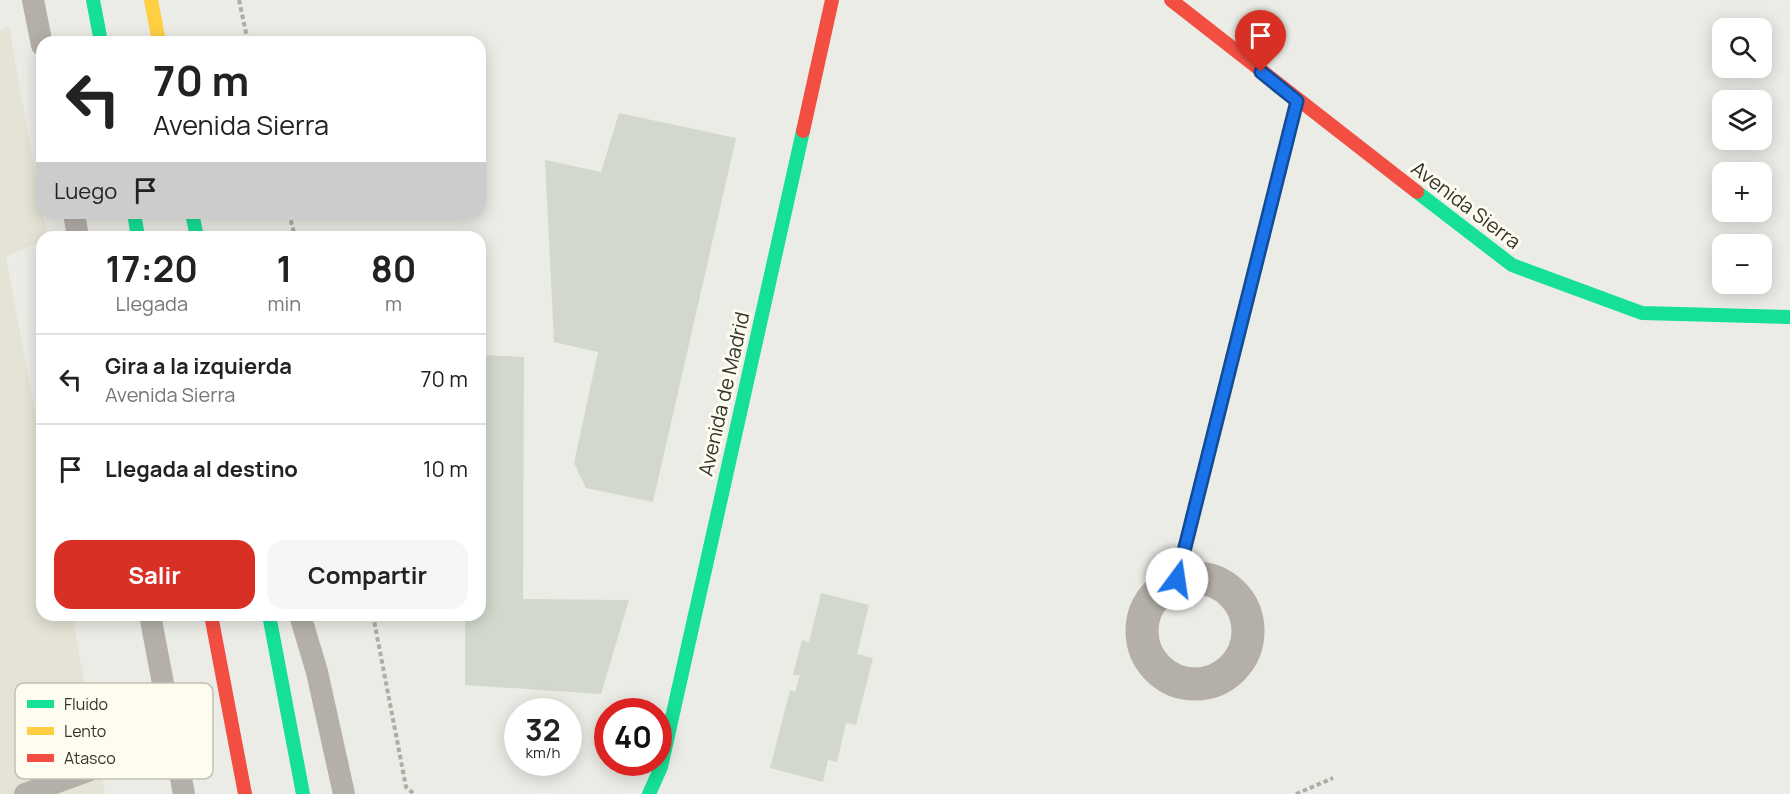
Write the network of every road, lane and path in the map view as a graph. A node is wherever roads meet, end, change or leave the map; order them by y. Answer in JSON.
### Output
{"nodes":[{"id":1,"x":33,"y":0,"type":"edge"},
{"id":2,"x":93,"y":0,"type":"edge"},
{"id":3,"x":151,"y":0,"type":"edge"},
{"id":4,"x":239,"y":0,"type":"edge"},
{"id":5,"x":832,"y":0,"type":"edge"},
{"id":6,"x":1171,"y":0,"type":"edge"},
{"id":7,"x":40,"y":36,"type":"edge"},
{"id":8,"x":100,"y":36,"type":"edge"},
{"id":9,"x":158,"y":36,"type":"edge"},
{"id":10,"x":247,"y":36,"type":"edge"},
{"id":11,"x":1297,"y":101,"type":"junction"},
{"id":12,"x":1790,"y":317,"type":"edge"},
{"id":13,"x":1177,"y":579,"type":"dead end"},
{"id":14,"x":151,"y":621,"type":"edge"},
{"id":15,"x":212,"y":621,"type":"edge"},
{"id":16,"x":270,"y":621,"type":"edge"},
{"id":17,"x":302,"y":621,"type":"edge"},
{"id":18,"x":375,"y":621,"type":"edge"},
{"id":19,"x":163,"y":683,"type":"edge"},
{"id":20,"x":1333,"y":778,"type":"dead end"},
{"id":21,"x":66,"y":779,"type":"edge"},
{"id":22,"x":181,"y":779,"type":"edge"},
{"id":23,"x":25,"y":794,"type":"edge"},
{"id":24,"x":184,"y":794,"type":"edge"},
{"id":25,"x":245,"y":794,"type":"edge"},
{"id":26,"x":303,"y":794,"type":"edge"},
{"id":27,"x":344,"y":794,"type":"edge"},
{"id":28,"x":414,"y":794,"type":"edge"},
{"id":29,"x":649,"y":794,"type":"edge"},
{"id":30,"x":1296,"y":794,"type":"edge"}],
"edges":[{"from":1,"to":7,"type":"lane"},
{"from":2,"to":8,"type":"street"},
{"from":3,"to":9,"type":"street"},
{"from":4,"to":10,"type":"path"},
{"from":5,"to":29,"type":"street","name":"Avenida de Madrid"},
{"from":6,"to":11,"type":"street","name":"Avenida Sierra"},
{"from":11,"to":12,"type":"street","name":"Avenida Sierra"},
{"from":11,"to":13,"type":"street"},
{"from":14,"to":19,"type":"lane"},
{"from":15,"to":25,"type":"street"},
{"from":16,"to":26,"type":"street"},
{"from":17,"to":27,"type":"lane"},
{"from":18,"to":28,"type":"path"},
{"from":20,"to":30,"type":"path"},
{"from":21,"to":23,"type":"lane"},
{"from":22,"to":24,"type":"lane"}]}
